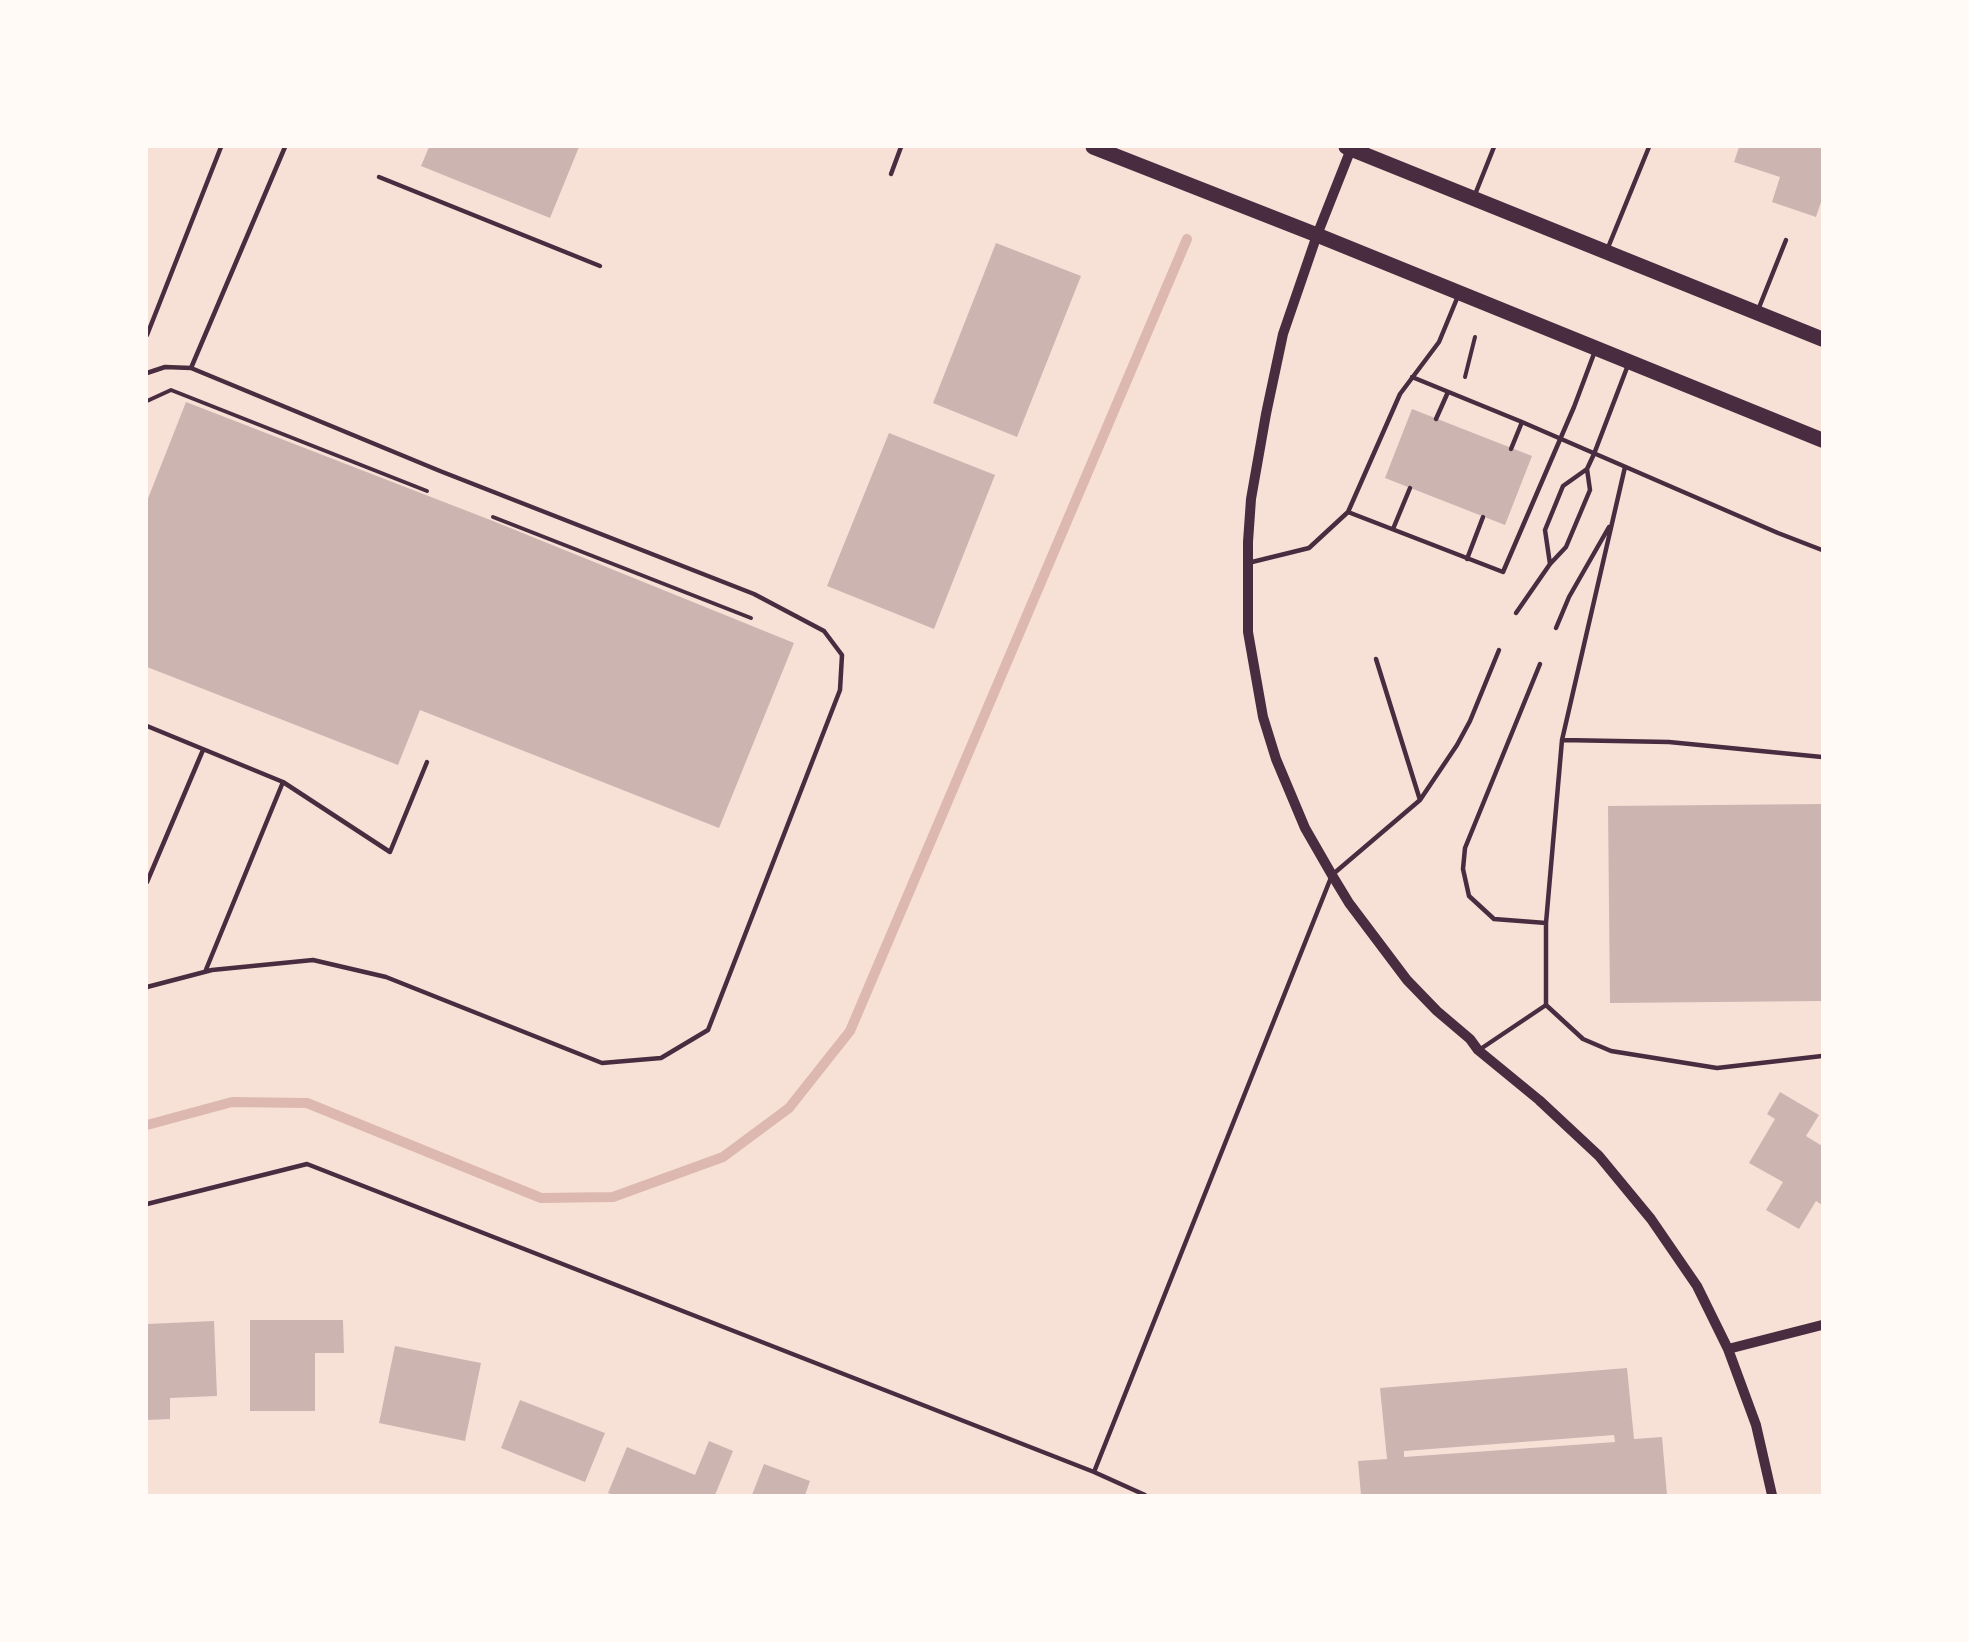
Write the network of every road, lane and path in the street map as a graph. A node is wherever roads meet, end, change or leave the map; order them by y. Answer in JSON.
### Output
{"nodes":[{"id":1,"x":221,"y":147,"type":"edge"},
{"id":2,"x":285,"y":147,"type":"edge"},
{"id":3,"x":901,"y":147,"type":"edge"},
{"id":4,"x":1093,"y":147,"type":"edge"},
{"id":5,"x":1494,"y":147,"type":"edge"},
{"id":6,"x":1649,"y":147,"type":"edge"},
{"id":7,"x":1348,"y":148,"type":"edge"},
{"id":8,"x":891,"y":174,"type":"dead end"},
{"id":9,"x":379,"y":177,"type":"dead end"},
{"id":10,"x":1473,"y":199,"type":"junction"},
{"id":11,"x":1317,"y":235,"type":"junction"},
{"id":12,"x":1786,"y":240,"type":"dead end"},
{"id":13,"x":1606,"y":252,"type":"junction"},
{"id":14,"x":600,"y":266,"type":"dead end"},
{"id":15,"x":1459,"y":293,"type":"junction"},
{"id":16,"x":1757,"y":312,"type":"junction"},
{"id":17,"x":147,"y":334,"type":"edge"},
{"id":18,"x":1822,"y":339,"type":"edge"},
{"id":19,"x":1596,"y":348,"type":"junction"},
{"id":20,"x":1629,"y":363,"type":"junction"},
{"id":21,"x":191,"y":368,"type":"junction"},
{"id":22,"x":147,"y":373,"type":"edge"},
{"id":23,"x":1412,"y":377,"type":"junction"},
{"id":24,"x":1448,"y":392,"type":"junction"},
{"id":25,"x":147,"y":401,"type":"edge"},
{"id":26,"x":1436,"y":419,"type":"dead end"},
{"id":27,"x":1522,"y":422,"type":"junction"},
{"id":28,"x":1560,"y":439,"type":"junction"},
{"id":29,"x":1822,"y":440,"type":"edge"},
{"id":30,"x":1511,"y":449,"type":"dead end"},
{"id":31,"x":1594,"y":454,"type":"junction"},
{"id":32,"x":1624,"y":467,"type":"junction"},
{"id":33,"x":1587,"y":469,"type":"junction"},
{"id":34,"x":1410,"y":488,"type":"dead end"},
{"id":35,"x":436,"y":494,"type":"dead end"},
{"id":36,"x":1348,"y":512,"type":"junction"},
{"id":37,"x":492,"y":516,"type":"dead end"},
{"id":38,"x":1484,"y":517,"type":"dead end"},
{"id":39,"x":1612,"y":520,"type":"junction"},
{"id":40,"x":1393,"y":529,"type":"junction"},
{"id":41,"x":1822,"y":550,"type":"edge"},
{"id":42,"x":1467,"y":559,"type":"junction"},
{"id":43,"x":1248,"y":563,"type":"junction"},
{"id":44,"x":1550,"y":564,"type":"junction"},
{"id":45,"x":1516,"y":613,"type":"dead end"},
{"id":46,"x":758,"y":621,"type":"dead end"},
{"id":47,"x":1556,"y":628,"type":"dead end"},
{"id":48,"x":1499,"y":650,"type":"dead end"},
{"id":49,"x":1376,"y":659,"type":"dead end"},
{"id":50,"x":1540,"y":664,"type":"dead end"},
{"id":51,"x":147,"y":726,"type":"edge"},
{"id":52,"x":1563,"y":740,"type":"junction"},
{"id":53,"x":203,"y":750,"type":"junction"},
{"id":54,"x":1822,"y":757,"type":"edge"},
{"id":55,"x":427,"y":762,"type":"dead end"},
{"id":56,"x":283,"y":782,"type":"junction"},
{"id":57,"x":1420,"y":800,"type":"junction"},
{"id":58,"x":1332,"y":875,"type":"junction"},
{"id":59,"x":147,"y":882,"type":"edge"},
{"id":60,"x":1546,"y":923,"type":"junction"},
{"id":61,"x":205,"y":972,"type":"junction"},
{"id":62,"x":147,"y":987,"type":"edge"},
{"id":63,"x":1546,"y":1005,"type":"junction"},
{"id":64,"x":1478,"y":1050,"type":"junction"},
{"id":65,"x":1822,"y":1056,"type":"edge"},
{"id":66,"x":147,"y":1204,"type":"edge"},
{"id":67,"x":1822,"y":1325,"type":"edge"},
{"id":68,"x":1728,"y":1349,"type":"junction"},
{"id":69,"x":1094,"y":1472,"type":"junction"},
{"id":70,"x":1145,"y":1495,"type":"edge"},
{"id":71,"x":1772,"y":1495,"type":"edge"}],
"edges":[{"from":1,"to":17,"type":"lane"},
{"from":2,"to":21,"type":"lane"},
{"from":3,"to":8,"type":"lane"},
{"from":4,"to":11,"type":"main road"},
{"from":5,"to":10,"type":"lane"},
{"from":6,"to":13,"type":"lane"},
{"from":7,"to":10,"type":"main road"},
{"from":7,"to":11,"type":"street"},
{"from":9,"to":14,"type":"lane"},
{"from":10,"to":13,"type":"main road"},
{"from":11,"to":15,"type":"main road"},
{"from":11,"to":43,"type":"street"},
{"from":12,"to":16,"type":"lane"},
{"from":13,"to":16,"type":"main road"},
{"from":15,"to":19,"type":"main road"},
{"from":15,"to":23,"type":"lane"},
{"from":16,"to":18,"type":"main road"},
{"from":19,"to":20,"type":"main road"},
{"from":19,"to":28,"type":"lane"},
{"from":20,"to":29,"type":"main road"},
{"from":20,"to":31,"type":"lane"},
{"from":21,"to":22,"type":"lane"},
{"from":21,"to":61,"type":"lane"},
{"from":23,"to":24,"type":"lane"},
{"from":23,"to":36,"type":"lane"},
{"from":24,"to":26,"type":"lane"},
{"from":24,"to":27,"type":"lane"},
{"from":25,"to":35,"type":"path"},
{"from":27,"to":28,"type":"lane"},
{"from":27,"to":30,"type":"lane"},
{"from":28,"to":31,"type":"lane"},
{"from":28,"to":42,"type":"lane"},
{"from":31,"to":32,"type":"lane"},
{"from":31,"to":33,"type":"lane"},
{"from":32,"to":39,"type":"lane"},
{"from":32,"to":41,"type":"lane"},
{"from":33,"to":44,"type":"lane"},
{"from":33,"to":44,"type":"lane"},
{"from":34,"to":40,"type":"lane"},
{"from":36,"to":40,"type":"lane"},
{"from":36,"to":43,"type":"lane"},
{"from":37,"to":46,"type":"path"},
{"from":38,"to":42,"type":"lane"},
{"from":39,"to":47,"type":"lane"},
{"from":39,"to":52,"type":"lane"},
{"from":40,"to":42,"type":"lane"},
{"from":43,"to":58,"type":"street"},
{"from":44,"to":45,"type":"lane"},
{"from":48,"to":57,"type":"lane"},
{"from":49,"to":57,"type":"lane"},
{"from":50,"to":60,"type":"lane"},
{"from":51,"to":53,"type":"lane"},
{"from":52,"to":54,"type":"lane"},
{"from":52,"to":60,"type":"lane"},
{"from":53,"to":56,"type":"lane"},
{"from":53,"to":59,"type":"lane"},
{"from":55,"to":56,"type":"lane"},
{"from":56,"to":61,"type":"lane"},
{"from":57,"to":58,"type":"lane"},
{"from":58,"to":64,"type":"street"},
{"from":58,"to":69,"type":"lane"},
{"from":60,"to":63,"type":"lane"},
{"from":61,"to":62,"type":"lane"},
{"from":63,"to":64,"type":"lane"},
{"from":63,"to":65,"type":"lane"},
{"from":64,"to":68,"type":"street"},
{"from":66,"to":69,"type":"lane"},
{"from":67,"to":68,"type":"street"},
{"from":68,"to":71,"type":"street"},
{"from":69,"to":70,"type":"lane"}]}
